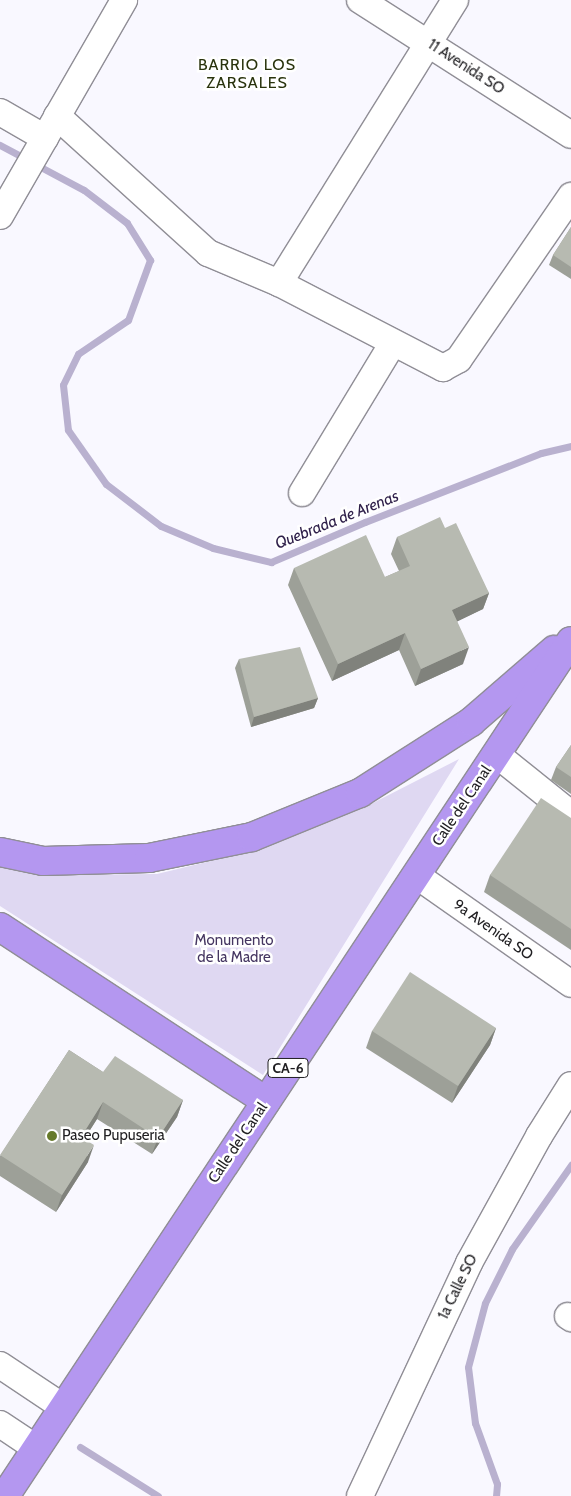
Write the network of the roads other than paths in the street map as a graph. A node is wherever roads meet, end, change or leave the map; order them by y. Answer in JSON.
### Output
{"nodes":[{"id":1,"x":124,"y":0,"type":"edge"},
{"id":2,"x":360,"y":0,"type":"edge"},
{"id":3,"x":456,"y":0,"type":"edge"},
{"id":4,"x":427,"y":43,"type":"junction"},
{"id":5,"x":0,"y":112,"type":"edge"},
{"id":6,"x":571,"y":135,"type":"edge"},
{"id":7,"x":46,"y":136,"type":"junction"},
{"id":8,"x":571,"y":196,"type":"edge"},
{"id":9,"x":0,"y":216,"type":"edge"},
{"id":10,"x":279,"y":283,"type":"junction"},
{"id":11,"x":393,"y":343,"type":"junction"},
{"id":12,"x":302,"y":493,"type":"dead end"},
{"id":13,"x":571,"y":635,"type":"edge"},
{"id":14,"x":571,"y":641,"type":"edge"},
{"id":15,"x":496,"y":754,"type":"junction"},
{"id":16,"x":571,"y":814,"type":"edge"},
{"id":17,"x":0,"y":852,"type":"edge"},
{"id":18,"x":416,"y":876,"type":"junction"},
{"id":19,"x":0,"y":927,"type":"edge"},
{"id":20,"x":571,"y":984,"type":"edge"},
{"id":21,"x":571,"y":1085,"type":"edge"},
{"id":22,"x":266,"y":1101,"type":"junction"},
{"id":23,"x":0,"y":1364,"type":"edge"},
{"id":24,"x":63,"y":1407,"type":"junction"},
{"id":25,"x":0,"y":1424,"type":"edge"},
{"id":26,"x":36,"y":1448,"type":"junction"},
{"id":27,"x":4,"y":1496,"type":"edge"},
{"id":28,"x":360,"y":1496,"type":"edge"}],
"edges":[{"from":1,"to":7,"type":"street"},
{"from":2,"to":4,"type":"street","name":"11 Avenida SO"},
{"from":3,"to":4,"type":"street"},
{"from":4,"to":6,"type":"street","name":"11 Avenida SO"},
{"from":4,"to":10,"type":"street"},
{"from":5,"to":7,"type":"street"},
{"from":7,"to":9,"type":"street"},
{"from":7,"to":10,"type":"street"},
{"from":8,"to":11,"type":"street"},
{"from":10,"to":11,"type":"street"},
{"from":11,"to":12,"type":"street"},
{"from":13,"to":17,"type":"highway"},
{"from":14,"to":15,"type":"highway","name":"Calle del Canal","number":"CA-6"},
{"from":15,"to":16,"type":"street"},
{"from":15,"to":18,"type":"highway","name":"Calle del Canal","number":"CA-6"},
{"from":18,"to":20,"type":"street","name":"9a Avenida SO"},
{"from":18,"to":22,"type":"highway","name":"Calle del Canal","number":"CA-6"},
{"from":19,"to":22,"type":"highway"},
{"from":21,"to":28,"type":"street","name":"1a Calle SO"},
{"from":22,"to":24,"type":"highway","name":"Calle del Canal","number":"CA-6"},
{"from":23,"to":24,"type":"street"},
{"from":24,"to":26,"type":"highway","name":"Calle del Canal","number":"CA-6"},
{"from":25,"to":26,"type":"street"},
{"from":26,"to":27,"type":"highway","name":"Calle del Canal","number":"CA-6"}]}
